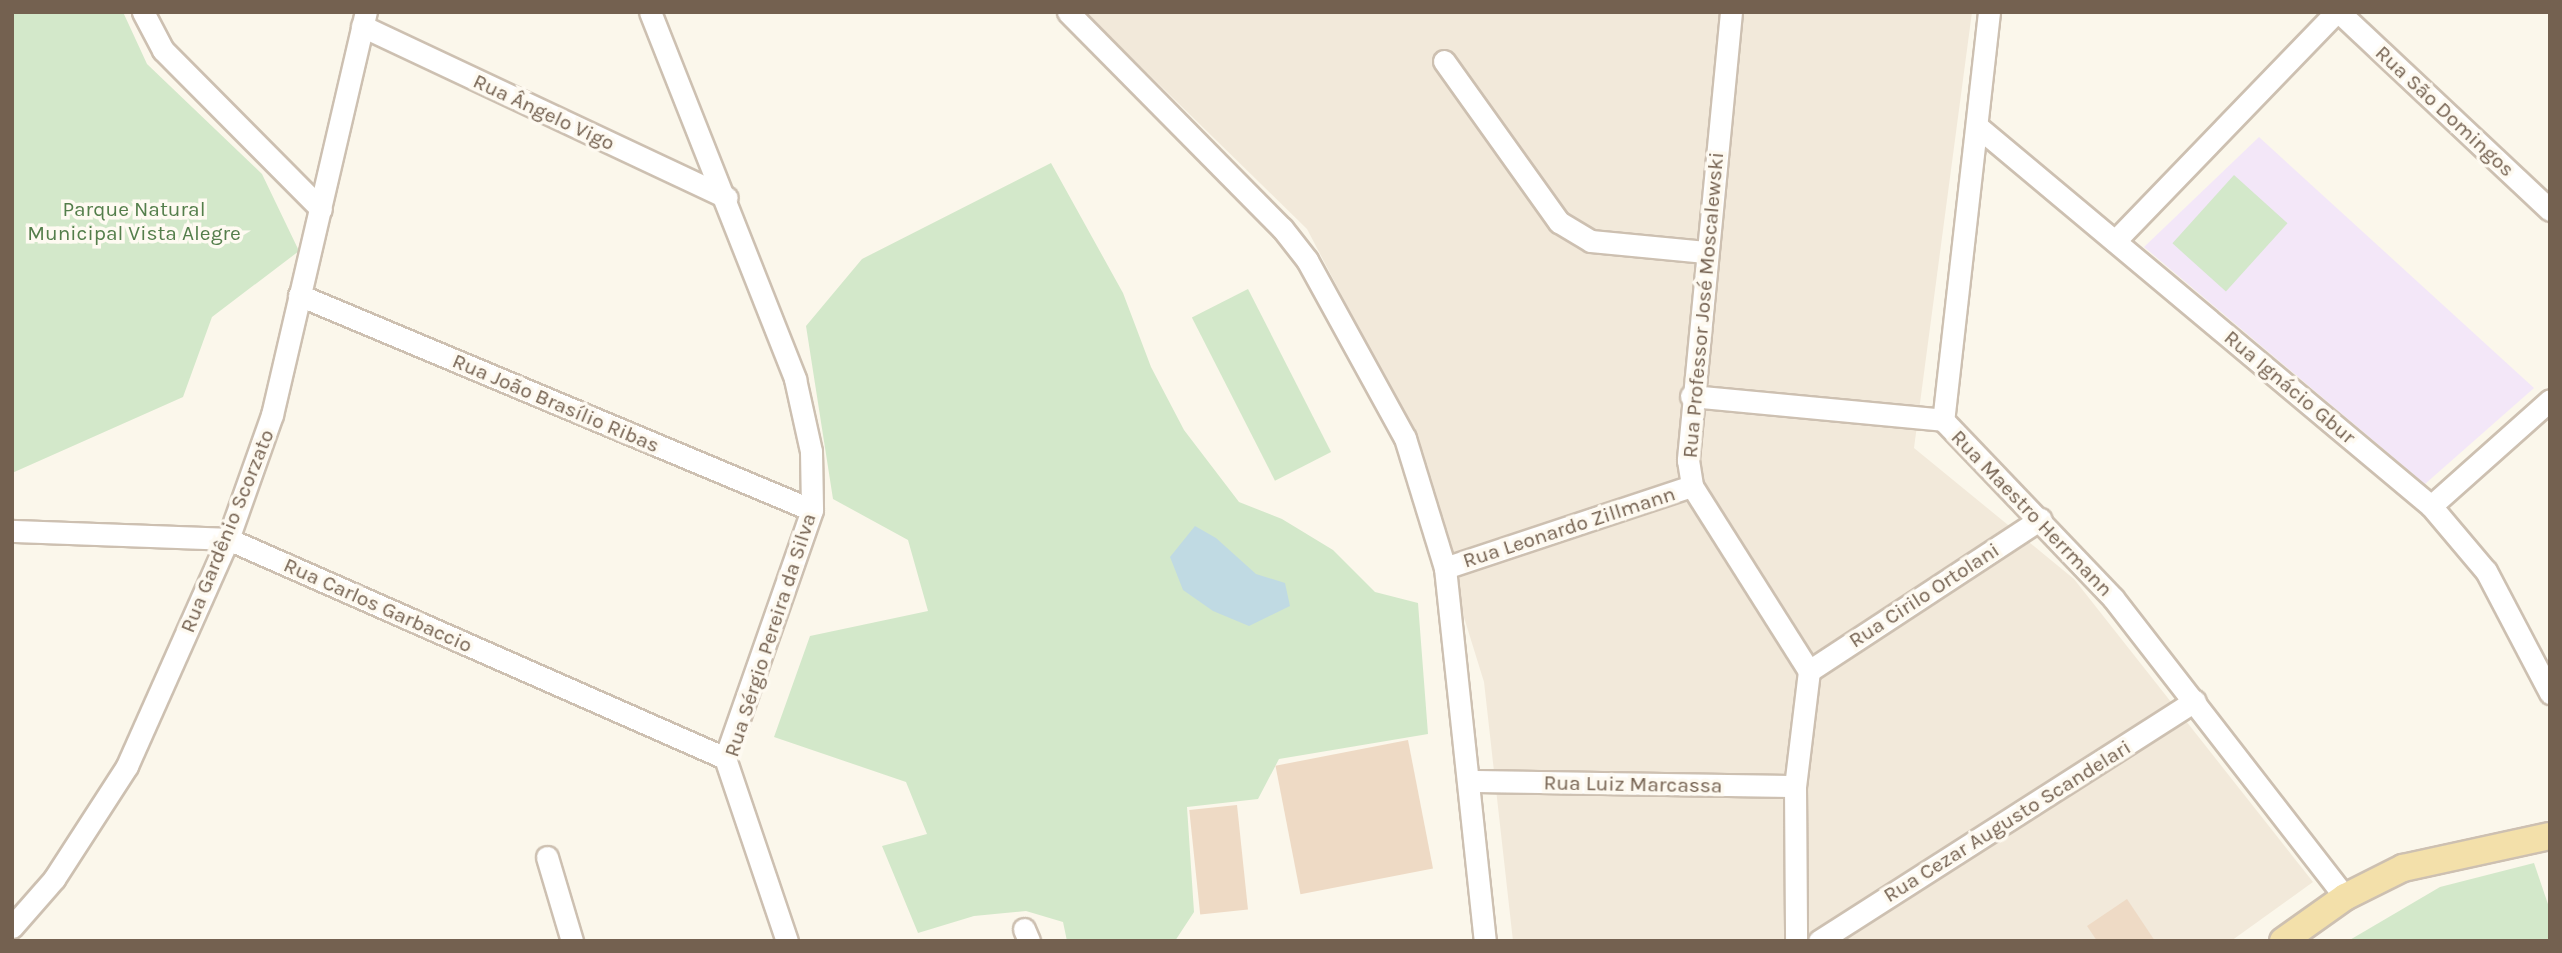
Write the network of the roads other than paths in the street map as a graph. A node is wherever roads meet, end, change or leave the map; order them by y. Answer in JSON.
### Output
{"nodes":[{"id":1,"x":143,"y":12,"type":"edge"},
{"id":2,"x":650,"y":12,"type":"edge"},
{"id":3,"x":1068,"y":12,"type":"edge"},
{"id":4,"x":1731,"y":12,"type":"edge"},
{"id":5,"x":1989,"y":12,"type":"edge"},
{"id":6,"x":2338,"y":12,"type":"edge"},
{"id":7,"x":364,"y":19,"type":"edge"},
{"id":8,"x":1444,"y":61,"type":"dead end"},
{"id":9,"x":1977,"y":126,"type":"junction"},
{"id":10,"x":727,"y":198,"type":"junction"},
{"id":11,"x":320,"y":209,"type":"junction"},
{"id":12,"x":2550,"y":210,"type":"edge"},
{"id":13,"x":2115,"y":241,"type":"junction"},
{"id":14,"x":1704,"y":252,"type":"junction"},
{"id":15,"x":299,"y":295,"type":"junction"},
{"id":16,"x":1691,"y":397,"type":"junction"},
{"id":17,"x":2550,"y":400,"type":"edge"},
{"id":18,"x":1944,"y":420,"type":"junction"},
{"id":19,"x":1692,"y":486,"type":"junction"},
{"id":20,"x":2431,"y":506,"type":"junction"},
{"id":21,"x":812,"y":510,"type":"junction"},
{"id":22,"x":2040,"y":519,"type":"junction"},
{"id":23,"x":12,"y":531,"type":"edge"},
{"id":24,"x":228,"y":539,"type":"junction"},
{"id":25,"x":1445,"y":568,"type":"junction"},
{"id":26,"x":1809,"y":671,"type":"junction"},
{"id":27,"x":2550,"y":693,"type":"edge"},
{"id":28,"x":2196,"y":701,"type":"junction"},
{"id":29,"x":726,"y":758,"type":"junction"},
{"id":30,"x":1471,"y":781,"type":"junction"},
{"id":31,"x":1795,"y":786,"type":"junction"},
{"id":32,"x":2543,"y":838,"type":"edge"},
{"id":33,"x":547,"y":857,"type":"dead end"},
{"id":34,"x":2345,"y":897,"type":"junction"},
{"id":35,"x":12,"y":927,"type":"edge"},
{"id":36,"x":572,"y":941,"type":"edge"},
{"id":37,"x":788,"y":941,"type":"edge"},
{"id":38,"x":1485,"y":941,"type":"edge"},
{"id":39,"x":1796,"y":941,"type":"edge"},
{"id":40,"x":1819,"y":941,"type":"edge"},
{"id":41,"x":2283,"y":941,"type":"edge"}],
"edges":[{"from":1,"to":11,"type":"street"},
{"from":2,"to":10,"type":"street","name":"Rua Sérgio Pereira da Silva"},
{"from":3,"to":25,"type":"street"},
{"from":4,"to":14,"type":"street","name":"Rua Professor José Moscalewski"},
{"from":5,"to":9,"type":"street","name":"Rua Maestro Herrmann"},
{"from":6,"to":12,"type":"street","name":"Rua São Domingos"},
{"from":6,"to":13,"type":"street"},
{"from":7,"to":10,"type":"street","name":"Rua Ângelo Vigo"},
{"from":7,"to":11,"type":"street","name":"Rua Gardênio Scorzato"},
{"from":8,"to":14,"type":"street"},
{"from":9,"to":13,"type":"street","name":"Rua Ignácio Gbur"},
{"from":9,"to":18,"type":"street","name":"Rua Maestro Herrmann"},
{"from":10,"to":21,"type":"street","name":"Rua Sérgio Pereira da Silva"},
{"from":11,"to":15,"type":"street","name":"Rua Gardênio Scorzato"},
{"from":13,"to":20,"type":"street","name":"Rua Ignácio Gbur"},
{"from":14,"to":16,"type":"street","name":"Rua Professor José Moscalewski"},
{"from":15,"to":21,"type":"street","name":"Rua João Brasílio Ribas"},
{"from":15,"to":24,"type":"street","name":"Rua Gardênio Scorzato"},
{"from":16,"to":18,"type":"street"},
{"from":16,"to":19,"type":"street","name":"Rua Professor José Moscalewski"},
{"from":17,"to":20,"type":"street"},
{"from":18,"to":22,"type":"street","name":"Rua Maestro Herrmann"},
{"from":19,"to":25,"type":"street","name":"Rua Leonardo Zillmann"},
{"from":19,"to":26,"type":"street","name":"Rua Professor José Moscalewski"},
{"from":20,"to":27,"type":"street","name":"Rua Ignácio Gbur"},
{"from":21,"to":29,"type":"street","name":"Rua Sérgio Pereira da Silva"},
{"from":22,"to":26,"type":"street","name":"Rua Cirilo Ortolani"},
{"from":22,"to":28,"type":"street","name":"Rua Maestro Herrmann"},
{"from":23,"to":24,"type":"street","name":"Rua Carlos Garbaccio"},
{"from":24,"to":29,"type":"street","name":"Rua Carlos Garbaccio"},
{"from":24,"to":35,"type":"street","name":"Rua Gardênio Scorzato"},
{"from":25,"to":30,"type":"street"},
{"from":26,"to":31,"type":"street"},
{"from":28,"to":34,"type":"street","name":"Rua Maestro Herrmann"},
{"from":28,"to":40,"type":"street","name":"Rua Cezar Augusto Scandelari"},
{"from":29,"to":37,"type":"street","name":"Rua Sérgio Pereira da Silva"},
{"from":30,"to":31,"type":"street","name":"Rua Luiz Marcassa"},
{"from":30,"to":38,"type":"street"},
{"from":31,"to":39,"type":"street"},
{"from":32,"to":34,"type":"main road"},
{"from":33,"to":36,"type":"street"},
{"from":34,"to":41,"type":"main road"}]}
